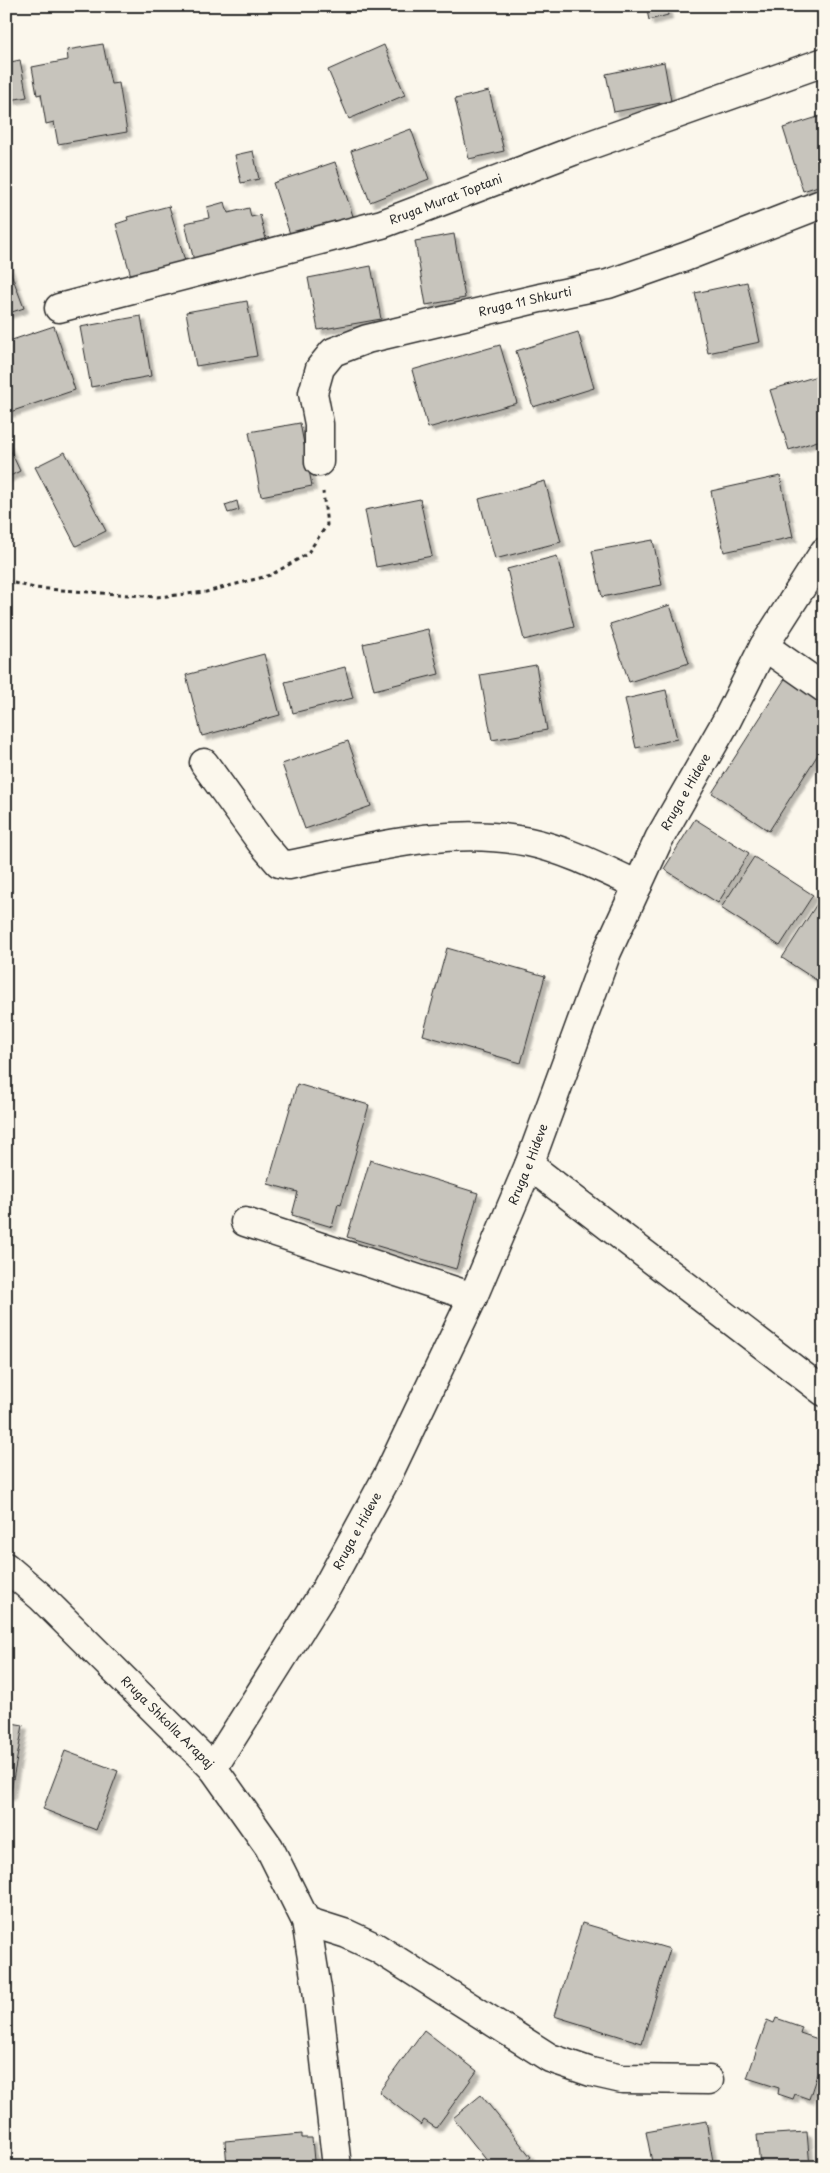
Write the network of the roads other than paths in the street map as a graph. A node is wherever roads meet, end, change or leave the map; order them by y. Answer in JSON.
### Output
{"nodes":[{"id":1,"x":824,"y":62,"type":"edge"},
{"id":2,"x":824,"y":203,"type":"edge"},
{"id":3,"x":59,"y":308,"type":"dead end"},
{"id":4,"x":319,"y":462,"type":"road end"},
{"id":5,"x":824,"y":552,"type":"edge"},
{"id":6,"x":764,"y":646,"type":"junction"},
{"id":7,"x":824,"y":688,"type":"edge"},
{"id":8,"x":204,"y":763,"type":"dead end"},
{"id":9,"x":638,"y":885,"type":"junction"},
{"id":10,"x":529,"y":1165,"type":"junction"},
{"id":11,"x":245,"y":1222,"type":"dead end"},
{"id":12,"x":473,"y":1297,"type":"junction"},
{"id":13,"x":824,"y":1392,"type":"edge"},
{"id":14,"x":6,"y":1567,"type":"edge"},
{"id":15,"x":213,"y":1768,"type":"junction"},
{"id":16,"x":306,"y":1921,"type":"junction"},
{"id":17,"x":708,"y":2080,"type":"dead end"},
{"id":18,"x":337,"y":2167,"type":"edge"}],
"edges":[{"from":1,"to":3,"type":"street","name":"Rruga Murat Toptani"},
{"from":2,"to":4,"type":"street","name":"Rruga 11 Shkurti"},
{"from":5,"to":6,"type":"street","name":"Rruga e Hideve"},
{"from":6,"to":7,"type":"street"},
{"from":6,"to":9,"type":"street","name":"Rruga e Hideve"},
{"from":8,"to":9,"type":"street"},
{"from":9,"to":10,"type":"street","name":"Rruga e Hideve"},
{"from":10,"to":12,"type":"street","name":"Rruga e Hideve"},
{"from":10,"to":13,"type":"street"},
{"from":11,"to":12,"type":"street"},
{"from":12,"to":15,"type":"street","name":"Rruga e Hideve"},
{"from":14,"to":15,"type":"street","name":"Rruga Shkolla Arapaj"},
{"from":15,"to":16,"type":"street","name":"Rruga Shkolla Arapaj"},
{"from":16,"to":17,"type":"street"},
{"from":16,"to":18,"type":"street","name":"Rruga Shkolla Arapaj"}]}
